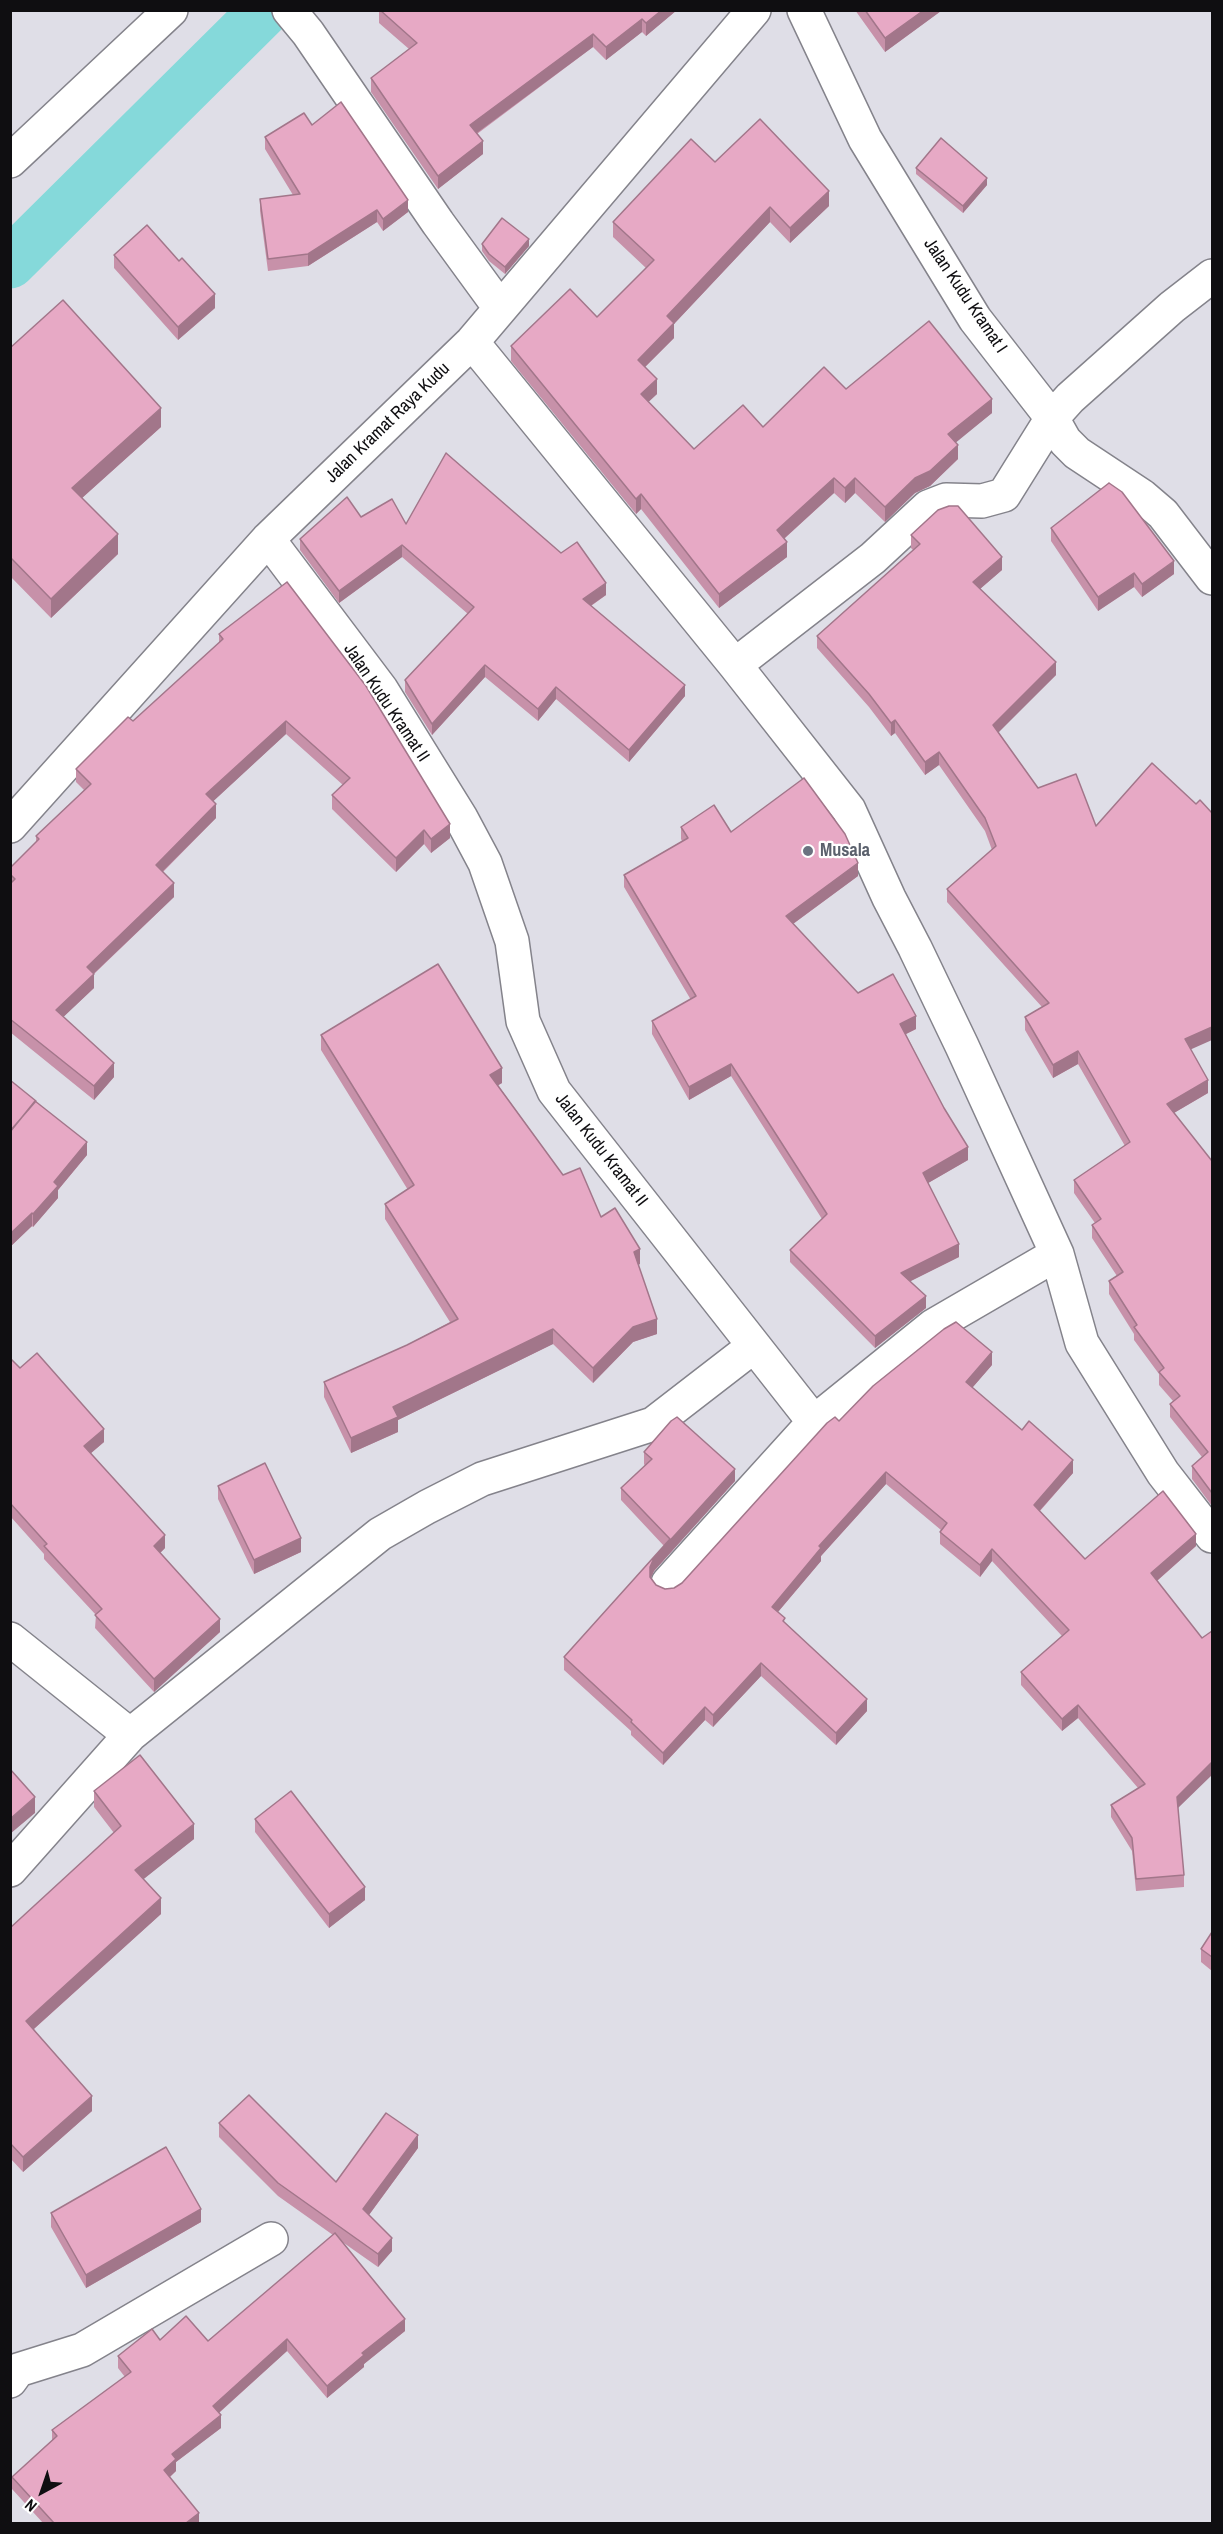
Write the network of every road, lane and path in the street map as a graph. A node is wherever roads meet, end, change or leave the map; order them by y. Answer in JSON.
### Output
{"nodes":[{"id":1,"x":171,"y":10,"type":"edge"},
{"id":2,"x":753,"y":10,"type":"edge"},
{"id":3,"x":804,"y":10,"type":"edge"},
{"id":4,"x":298,"y":22,"type":"edge"},
{"id":5,"x":10,"y":161,"type":"edge"},
{"id":6,"x":1212,"y":276,"type":"edge"},
{"id":7,"x":500,"y":308,"type":"junction"},
{"id":8,"x":472,"y":342,"type":"junction"},
{"id":9,"x":1052,"y":418,"type":"junction"},
{"id":10,"x":268,"y":539,"type":"junction"},
{"id":11,"x":1212,"y":578,"type":"edge"},
{"id":12,"x":735,"y":665,"type":"junction"},
{"id":13,"x":10,"y":826,"type":"edge"},
{"id":14,"x":1057,"y":1254,"type":"junction"},
{"id":15,"x":754,"y":1346,"type":"junction"},
{"id":16,"x":814,"y":1422,"type":"junction"},
{"id":17,"x":1212,"y":1536,"type":"edge"},
{"id":18,"x":668,"y":1583,"type":"dead end"},
{"id":19,"x":10,"y":1639,"type":"edge"},
{"id":20,"x":130,"y":1735,"type":"junction"},
{"id":21,"x":10,"y":1870,"type":"edge"},
{"id":22,"x":271,"y":2239,"type":"dead end"},
{"id":23,"x":13,"y":2371,"type":"edge"}],
"edges":[{"from":1,"to":5,"type":"street"},
{"from":2,"to":7,"type":"street","name":"Jalan Kramat Raya Kudu"},
{"from":3,"to":9,"type":"street","name":"Jalan Kudu Kramat I"},
{"from":4,"to":7,"type":"street"},
{"from":6,"to":9,"type":"street"},
{"from":7,"to":8,"type":"street","name":"Jalan Kramat Raya Kudu"},
{"from":8,"to":10,"type":"street","name":"Jalan Kramat Raya Kudu"},
{"from":8,"to":12,"type":"street"},
{"from":9,"to":11,"type":"street","name":"Jalan Kudu Kramat I"},
{"from":9,"to":12,"type":"street"},
{"from":10,"to":13,"type":"street","name":"Jalan Kramat Raya Kudu"},
{"from":10,"to":15,"type":"street","name":"Jalan Kudu Kramat II"},
{"from":12,"to":14,"type":"street"},
{"from":14,"to":16,"type":"street"},
{"from":14,"to":17,"type":"street"},
{"from":15,"to":16,"type":"street","name":"Jalan Kudu Kramat II"},
{"from":15,"to":20,"type":"street"},
{"from":16,"to":18,"type":"street"},
{"from":19,"to":20,"type":"street"},
{"from":20,"to":21,"type":"street"},
{"from":22,"to":23,"type":"street"}]}
